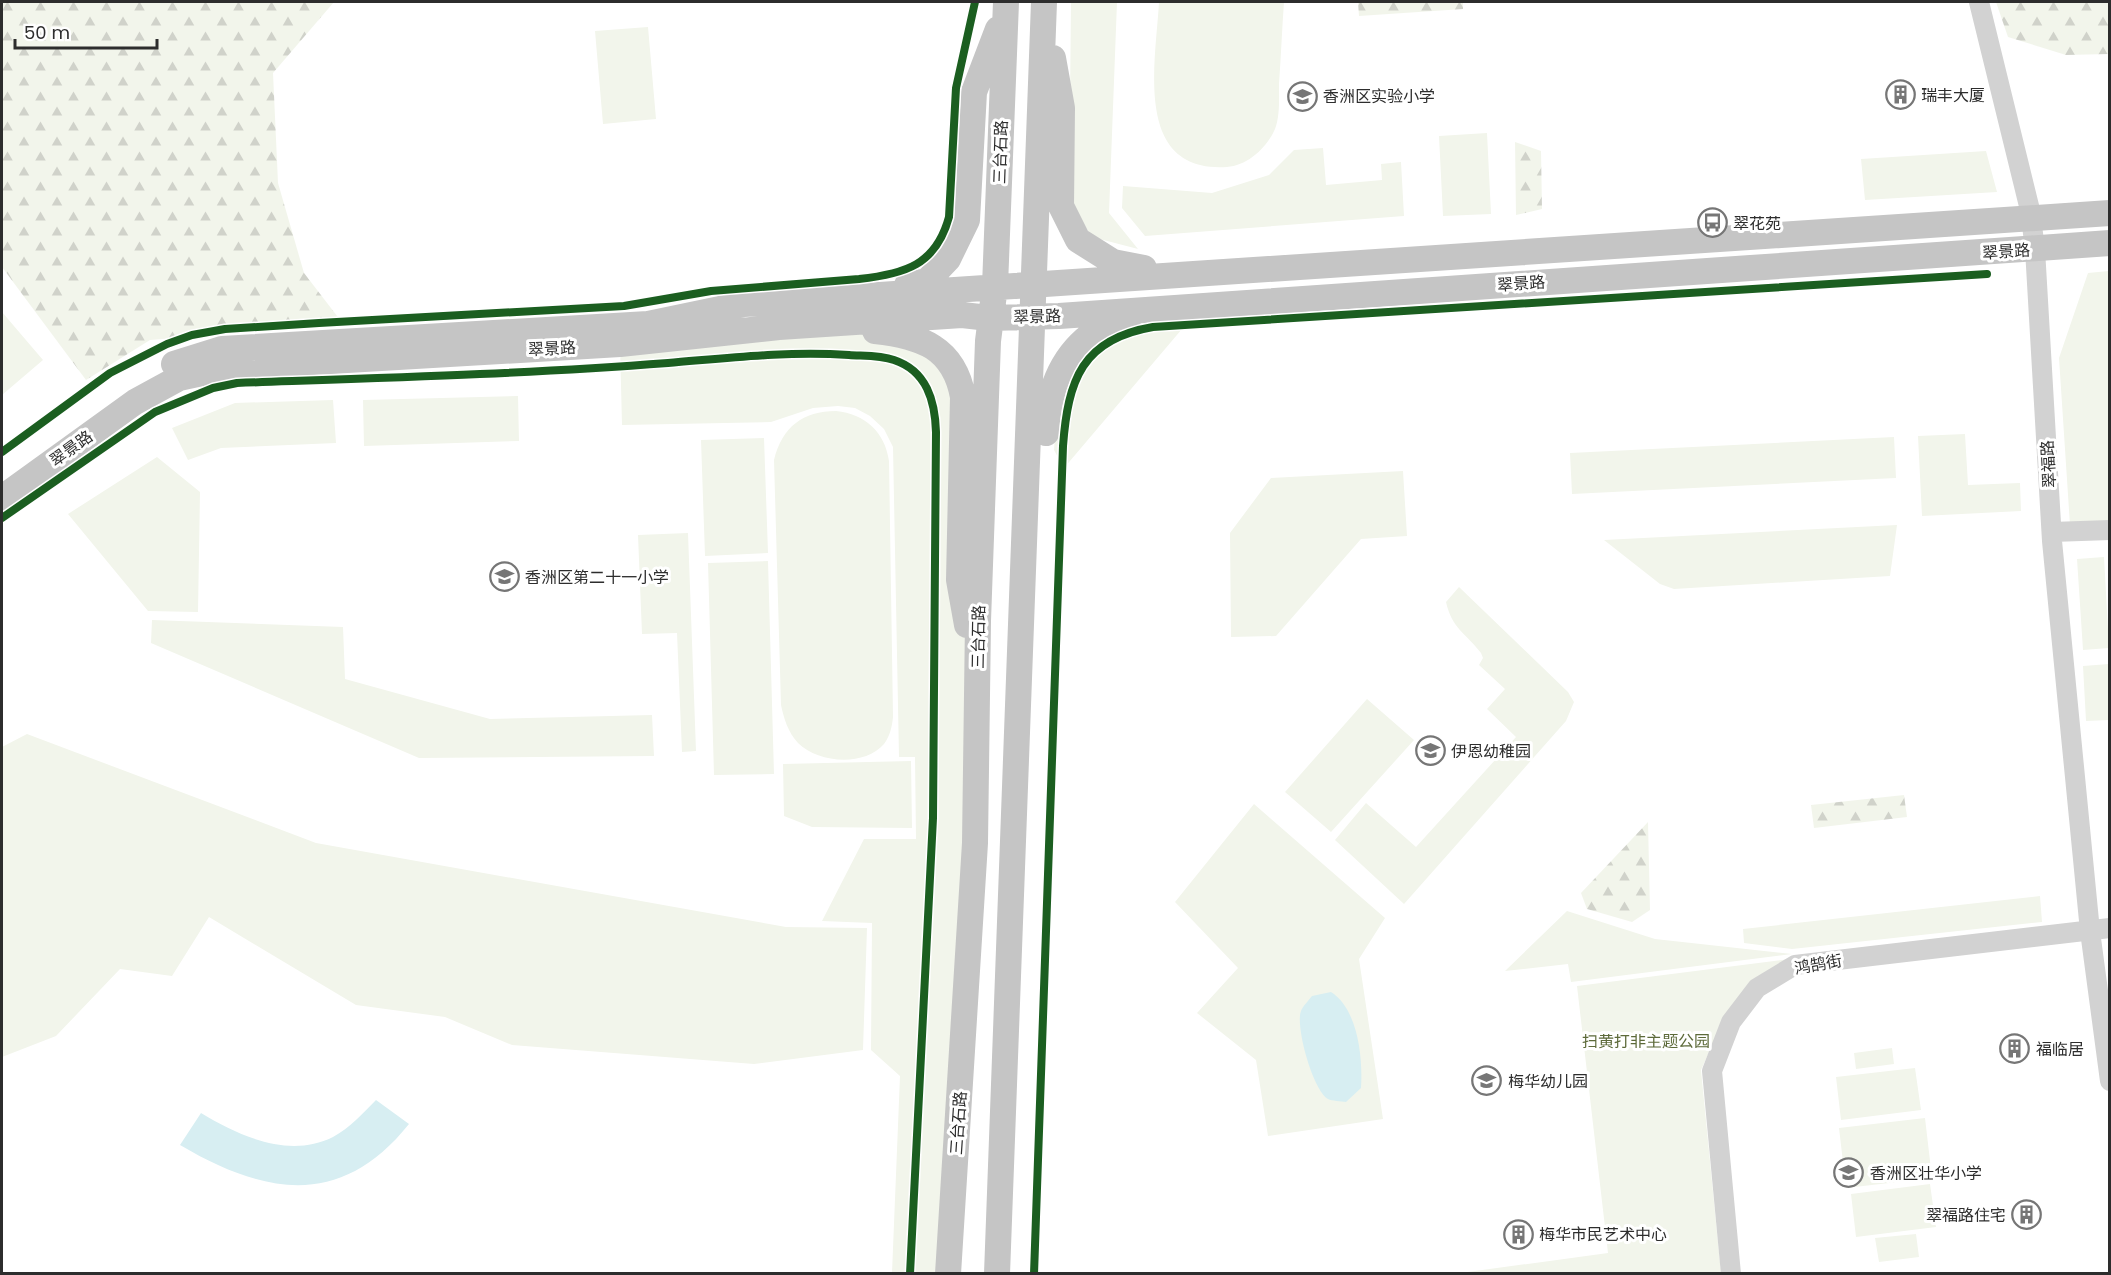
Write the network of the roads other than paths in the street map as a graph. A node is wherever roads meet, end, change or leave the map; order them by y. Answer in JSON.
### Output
{"nodes":[{"id":1,"x":1979,"y":2,"type":"edge"},
{"id":2,"x":1006,"y":6,"type":"edge"},
{"id":3,"x":1044,"y":6,"type":"edge"},
{"id":4,"x":2109,"y":213,"type":"edge"},
{"id":5,"x":2031,"y":218,"type":"junction"},
{"id":6,"x":2109,"y":243,"type":"edge"},
{"id":7,"x":2035,"y":249,"type":"junction"},
{"id":8,"x":1177,"y":275,"type":"junction"},
{"id":9,"x":1035,"y":283,"type":"junction"},
{"id":10,"x":994,"y":286,"type":"junction"},
{"id":11,"x":854,"y":296,"type":"junction"},
{"id":12,"x":1168,"y":309,"type":"junction"},
{"id":13,"x":1035,"y":316,"type":"junction"},
{"id":14,"x":989,"y":318,"type":"junction"},
{"id":15,"x":779,"y":327,"type":"junction"},
{"id":16,"x":2,"y":476,"type":"edge"},
{"id":17,"x":2,"y":498,"type":"edge"},
{"id":18,"x":2109,"y":530,"type":"edge"},
{"id":19,"x":2052,"y":532,"type":"junction"},
{"id":20,"x":978,"y":679,"type":"junction"},
{"id":21,"x":1017,"y":731,"type":"junction"},
{"id":22,"x":2109,"y":928,"type":"edge"},
{"id":23,"x":2090,"y":931,"type":"junction"},
{"id":24,"x":2109,"y":1081,"type":"edge"},
{"id":25,"x":948,"y":1274,"type":"edge"},
{"id":26,"x":997,"y":1274,"type":"edge"},
{"id":27,"x":1731,"y":1274,"type":"edge"}],
"edges":[{"from":1,"to":5,"type":"street","name":"翠福路"},
{"from":2,"to":10,"type":"main road","name":"三台石路"},
{"from":2,"to":11,"type":"main road"},
{"from":3,"to":8,"type":"main road"},
{"from":3,"to":9,"type":"main road"},
{"from":4,"to":5,"type":"main road","name":"翠景路"},
{"from":5,"to":7,"type":"street","name":"翠福路"},
{"from":5,"to":8,"type":"main road","name":"翠景路"},
{"from":6,"to":7,"type":"main road","name":"翠景路"},
{"from":7,"to":12,"type":"main road","name":"翠景路"},
{"from":7,"to":19,"type":"street","name":"翠福路"},
{"from":8,"to":9,"type":"main road","name":"翠景路"},
{"from":9,"to":10,"type":"main road","name":"翠景路"},
{"from":9,"to":13,"type":"main road"},
{"from":10,"to":11,"type":"main road","name":"翠景路"},
{"from":10,"to":14,"type":"main road","name":"三台石路"},
{"from":11,"to":16,"type":"main road","name":"翠景路"},
{"from":12,"to":13,"type":"main road","name":"翠景路"},
{"from":12,"to":21,"type":"main road"},
{"from":13,"to":14,"type":"main road","name":"翠景路"},
{"from":13,"to":21,"type":"main road"},
{"from":14,"to":15,"type":"main road","name":"翠景路"},
{"from":14,"to":20,"type":"main road","name":"三台石路"},
{"from":15,"to":17,"type":"main road","name":"翠景路"},
{"from":15,"to":20,"type":"main road"},
{"from":18,"to":19,"type":"street"},
{"from":19,"to":23,"type":"street","name":"翠福路"},
{"from":20,"to":25,"type":"main road","name":"三台石路"},
{"from":21,"to":26,"type":"main road"},
{"from":22,"to":23,"type":"street","name":"鸿鹄街"},
{"from":23,"to":24,"type":"street","name":"翠福路"},
{"from":23,"to":27,"type":"street","name":"鸿鹄街"}]}
